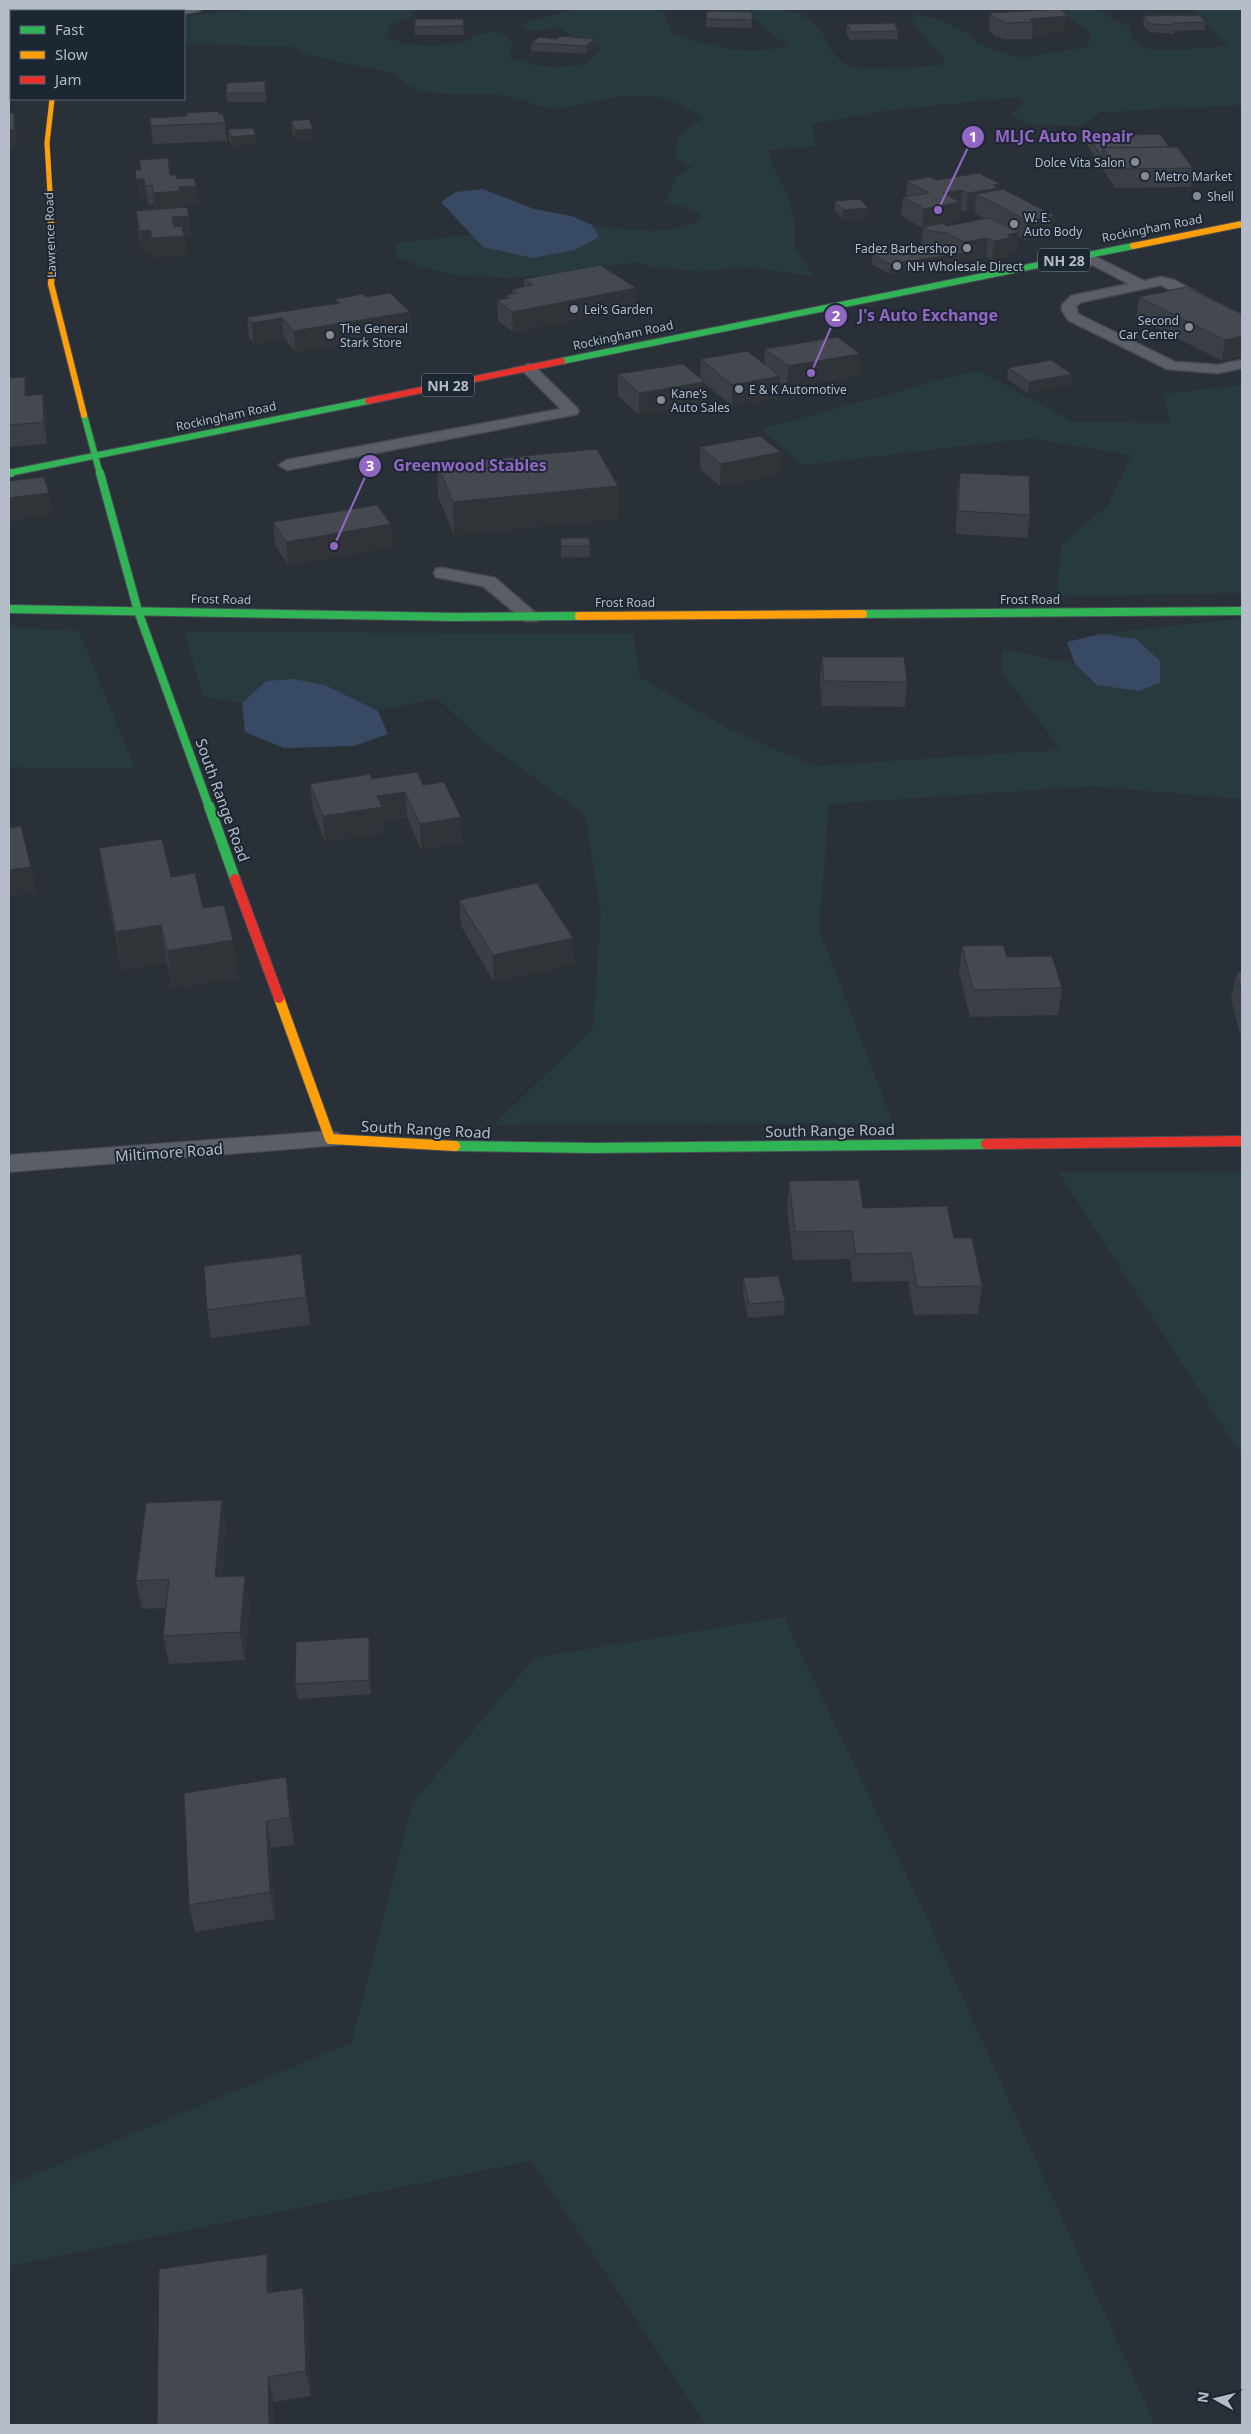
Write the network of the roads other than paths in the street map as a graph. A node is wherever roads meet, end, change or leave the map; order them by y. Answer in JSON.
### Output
{"nodes":[{"id":1,"x":52,"y":100,"type":"edge"},
{"id":2,"x":1242,"y":224,"type":"edge"},
{"id":3,"x":1086,"y":256,"type":"junction"},
{"id":4,"x":1140,"y":284,"type":"junction"},
{"id":5,"x":1242,"y":322,"type":"edge"},
{"id":6,"x":1242,"y":364,"type":"edge"},
{"id":7,"x":528,"y":368,"type":"junction"},
{"id":8,"x":96,"y":456,"type":"junction"},
{"id":9,"x":287,"y":466,"type":"dead end"},
{"id":10,"x":9,"y":473,"type":"edge"},
{"id":11,"x":442,"y":572,"type":"dead end"},
{"id":12,"x":9,"y":609,"type":"edge"},
{"id":13,"x":138,"y":611,"type":"junction"},
{"id":14,"x":1242,"y":611,"type":"edge"},
{"id":15,"x":531,"y":617,"type":"junction"},
{"id":16,"x":330,"y":1139,"type":"junction"},
{"id":17,"x":1242,"y":1141,"type":"edge"},
{"id":18,"x":9,"y":1164,"type":"edge"}],
"edges":[{"from":1,"to":8,"type":"street","name":"Lawrence Road"},
{"from":2,"to":3,"type":"street","name":"Rockingham Road","number":"NH 28"},
{"from":3,"to":4,"type":"lane"},
{"from":3,"to":7,"type":"street","name":"Rockingham Road","number":"NH 28"},
{"from":4,"to":5,"type":"lane"},
{"from":4,"to":6,"type":"lane"},
{"from":7,"to":8,"type":"street","name":"Rockingham Road","number":"NH 28"},
{"from":7,"to":9,"type":"lane"},
{"from":8,"to":10,"type":"street","name":"Rockingham Road","number":"NH 28"},
{"from":8,"to":13,"type":"street","name":"South Range Road"},
{"from":11,"to":15,"type":"lane"},
{"from":12,"to":13,"type":"street","name":"Frost Road"},
{"from":13,"to":15,"type":"street","name":"Frost Road"},
{"from":13,"to":16,"type":"street","name":"South Range Road"},
{"from":14,"to":15,"type":"street","name":"Frost Road"},
{"from":16,"to":17,"type":"street","name":"South Range Road"},
{"from":16,"to":18,"type":"street","name":"Miltimore Road"}]}
